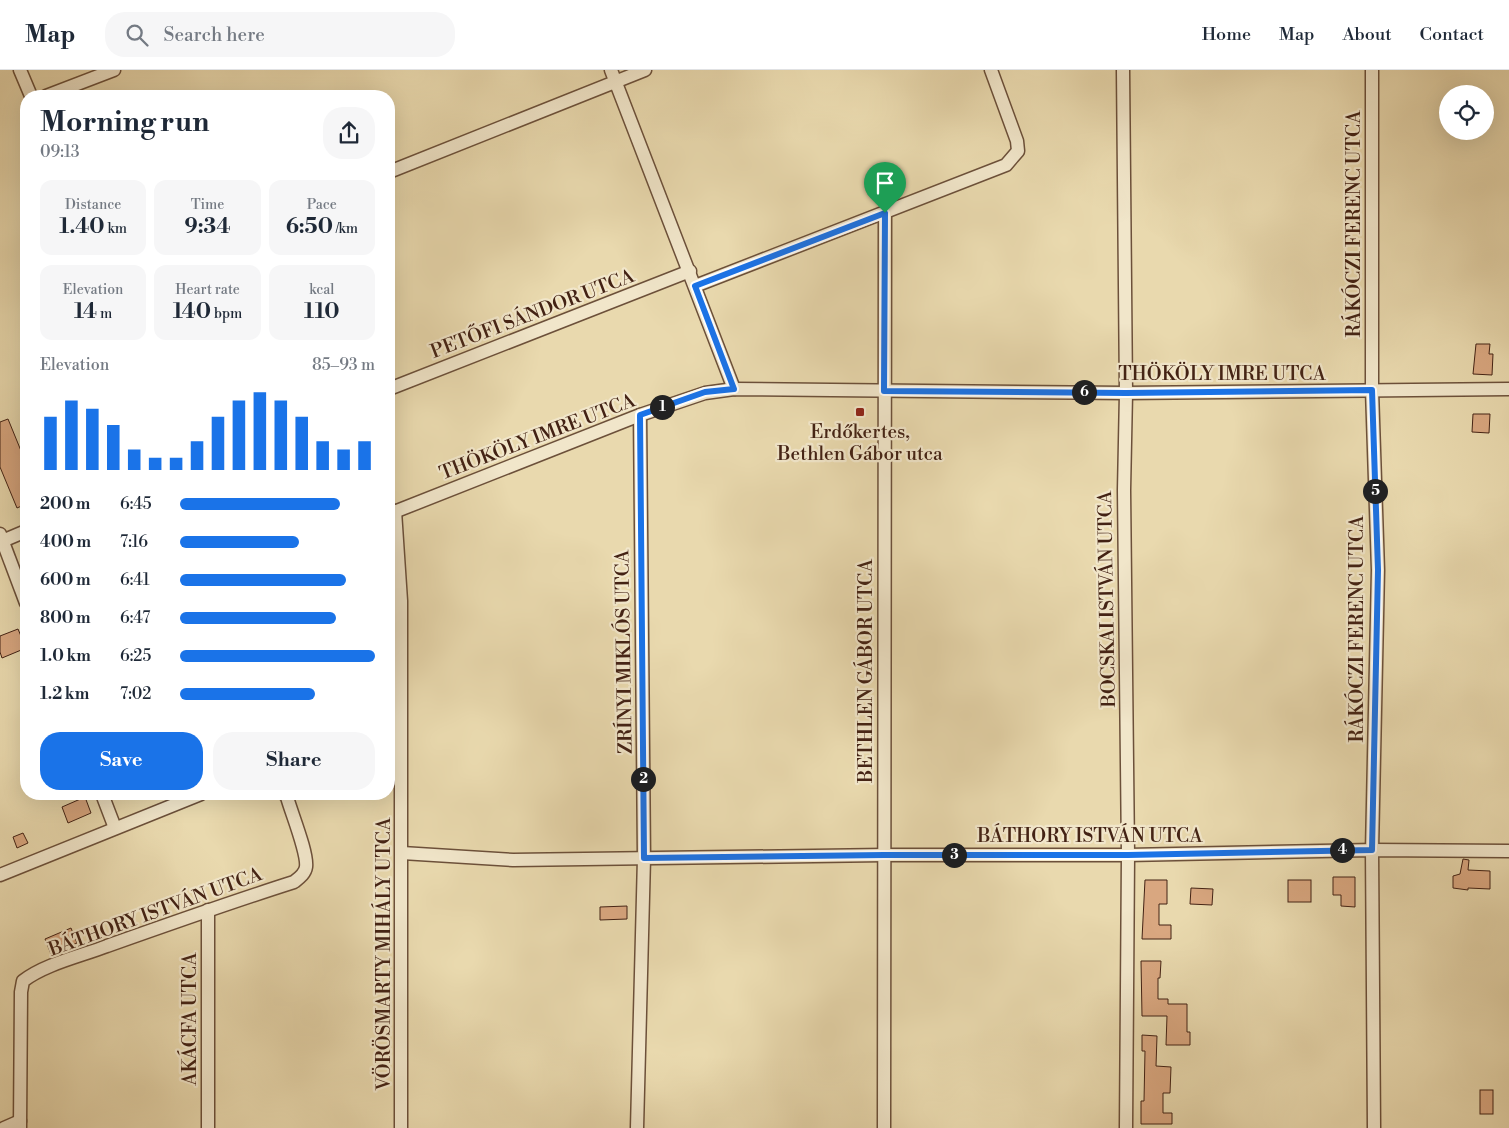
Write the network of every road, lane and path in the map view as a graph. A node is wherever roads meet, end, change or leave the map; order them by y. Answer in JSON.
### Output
{"nodes":[{"id":1,"x":20,"y":70,"type":"edge"},
{"id":2,"x":114,"y":70,"type":"edge"},
{"id":3,"x":645,"y":70,"type":"edge"},
{"id":4,"x":991,"y":70,"type":"edge"},
{"id":5,"x":1123,"y":70,"type":"edge"},
{"id":6,"x":1372,"y":70,"type":"edge"},
{"id":7,"x":613,"y":76,"type":"edge"},
{"id":8,"x":28,"y":90,"type":"edge"},
{"id":9,"x":62,"y":90,"type":"edge"},
{"id":10,"x":395,"y":169,"type":"edge"},
{"id":11,"x":885,"y":213,"type":"junction"},
{"id":12,"x":690,"y":271,"type":"junction"},
{"id":13,"x":695,"y":286,"type":"junction"},
{"id":14,"x":395,"y":387,"type":"edge"},
{"id":15,"x":734,"y":389,"type":"junction"},
{"id":16,"x":1509,"y":389,"type":"edge"},
{"id":17,"x":1372,"y":390,"type":"junction"},
{"id":18,"x":884,"y":391,"type":"junction"},
{"id":19,"x":1126,"y":393,"type":"junction"},
{"id":20,"x":640,"y":415,"type":"junction"},
{"id":21,"x":395,"y":511,"type":"edge"},
{"id":22,"x":20,"y":533,"type":"edge"},
{"id":23,"x":1,"y":539,"type":"edge"},
{"id":24,"x":395,"y":542,"type":"edge"},
{"id":25,"x":20,"y":588,"type":"edge"},
{"id":26,"x":104,"y":800,"type":"edge"},
{"id":27,"x":186,"y":800,"type":"edge"},
{"id":28,"x":287,"y":800,"type":"edge"},
{"id":29,"x":116,"y":828,"type":"junction"},
{"id":30,"x":1372,"y":850,"type":"junction"},
{"id":31,"x":1509,"y":851,"type":"edge"},
{"id":32,"x":402,"y":853,"type":"junction"},
{"id":33,"x":884,"y":855,"type":"junction"},
{"id":34,"x":1128,"y":855,"type":"junction"},
{"id":35,"x":644,"y":858,"type":"junction"},
{"id":36,"x":0,"y":874,"type":"edge"},
{"id":37,"x":208,"y":910,"type":"junction"},
{"id":38,"x":20,"y":1124,"type":"edge"},
{"id":39,"x":4,"y":1128,"type":"edge"},
{"id":40,"x":208,"y":1128,"type":"edge"},
{"id":41,"x":401,"y":1128,"type":"edge"},
{"id":42,"x":637,"y":1128,"type":"edge"},
{"id":43,"x":884,"y":1128,"type":"edge"},
{"id":44,"x":1126,"y":1128,"type":"edge"},
{"id":45,"x":1374,"y":1128,"type":"edge"}],
"edges":[{"from":1,"to":8,"type":"street"},
{"from":2,"to":9,"type":"street"},
{"from":3,"to":7,"type":"street"},
{"from":4,"to":11,"type":"street"},
{"from":5,"to":19,"type":"street","name":"BOCSKAI ISTVÁN UTCA"},
{"from":6,"to":17,"type":"street","name":"RÁKÓCZI FERENC UTCA"},
{"from":7,"to":10,"type":"street"},
{"from":7,"to":12,"type":"street"},
{"from":11,"to":13,"type":"street"},
{"from":11,"to":18,"type":"street","name":"BETHLEN GÁBOR UTCA"},
{"from":12,"to":13,"type":"street"},
{"from":12,"to":14,"type":"street","name":"PETŐFI SÁNDOR UTCA"},
{"from":13,"to":15,"type":"street"},
{"from":15,"to":18,"type":"street","name":"THÖKÖLY IMRE UTCA"},
{"from":15,"to":20,"type":"street","name":"THÖKÖLY IMRE UTCA"},
{"from":16,"to":17,"type":"street","name":"THÖKÖLY IMRE UTCA"},
{"from":17,"to":19,"type":"street","name":"THÖKÖLY IMRE UTCA"},
{"from":17,"to":30,"type":"street","name":"RÁKÓCZI FERENC UTCA"},
{"from":18,"to":19,"type":"street","name":"THÖKÖLY IMRE UTCA"},
{"from":18,"to":33,"type":"street","name":"BETHLEN GÁBOR UTCA"},
{"from":19,"to":34,"type":"street","name":"BOCSKAI ISTVÁN UTCA"},
{"from":20,"to":21,"type":"street","name":"THÖKÖLY IMRE UTCA"},
{"from":20,"to":35,"type":"street","name":"ZRÍNYI MIKLÓS UTCA"},
{"from":22,"to":23,"type":"street"},
{"from":23,"to":25,"type":"street"},
{"from":24,"to":32,"type":"street","name":"VÖRÖSMARTY MIHÁLY UTCA"},
{"from":26,"to":29,"type":"street"},
{"from":27,"to":29,"type":"street"},
{"from":28,"to":37,"type":"street","name":"BÁTHORY ISTVÁN UTCA"},
{"from":29,"to":36,"type":"street"},
{"from":30,"to":31,"type":"street","name":"BÁTHORY ISTVÁN UTCA"},
{"from":30,"to":34,"type":"street","name":"BÁTHORY ISTVÁN UTCA"},
{"from":30,"to":45,"type":"street","name":"RÁKÓCZI FERENC UTCA"},
{"from":32,"to":35,"type":"street","name":"BÁTHORY ISTVÁN UTCA"},
{"from":32,"to":41,"type":"street","name":"VÖRÖSMARTY MIHÁLY UTCA"},
{"from":33,"to":34,"type":"street","name":"BÁTHORY ISTVÁN UTCA"},
{"from":33,"to":35,"type":"street","name":"BÁTHORY ISTVÁN UTCA"},
{"from":33,"to":43,"type":"street","name":"BETHLEN GÁBOR UTCA"},
{"from":34,"to":44,"type":"street","name":"BOCSKAI ISTVÁN UTCA"},
{"from":35,"to":42,"type":"street","name":"ZRÍNYI MIKLÓS UTCA"},
{"from":37,"to":38,"type":"street","name":"BÁTHORY ISTVÁN UTCA"},
{"from":37,"to":40,"type":"street","name":"AKÁCFA UTCA"},
{"from":38,"to":39,"type":"street"}]}
